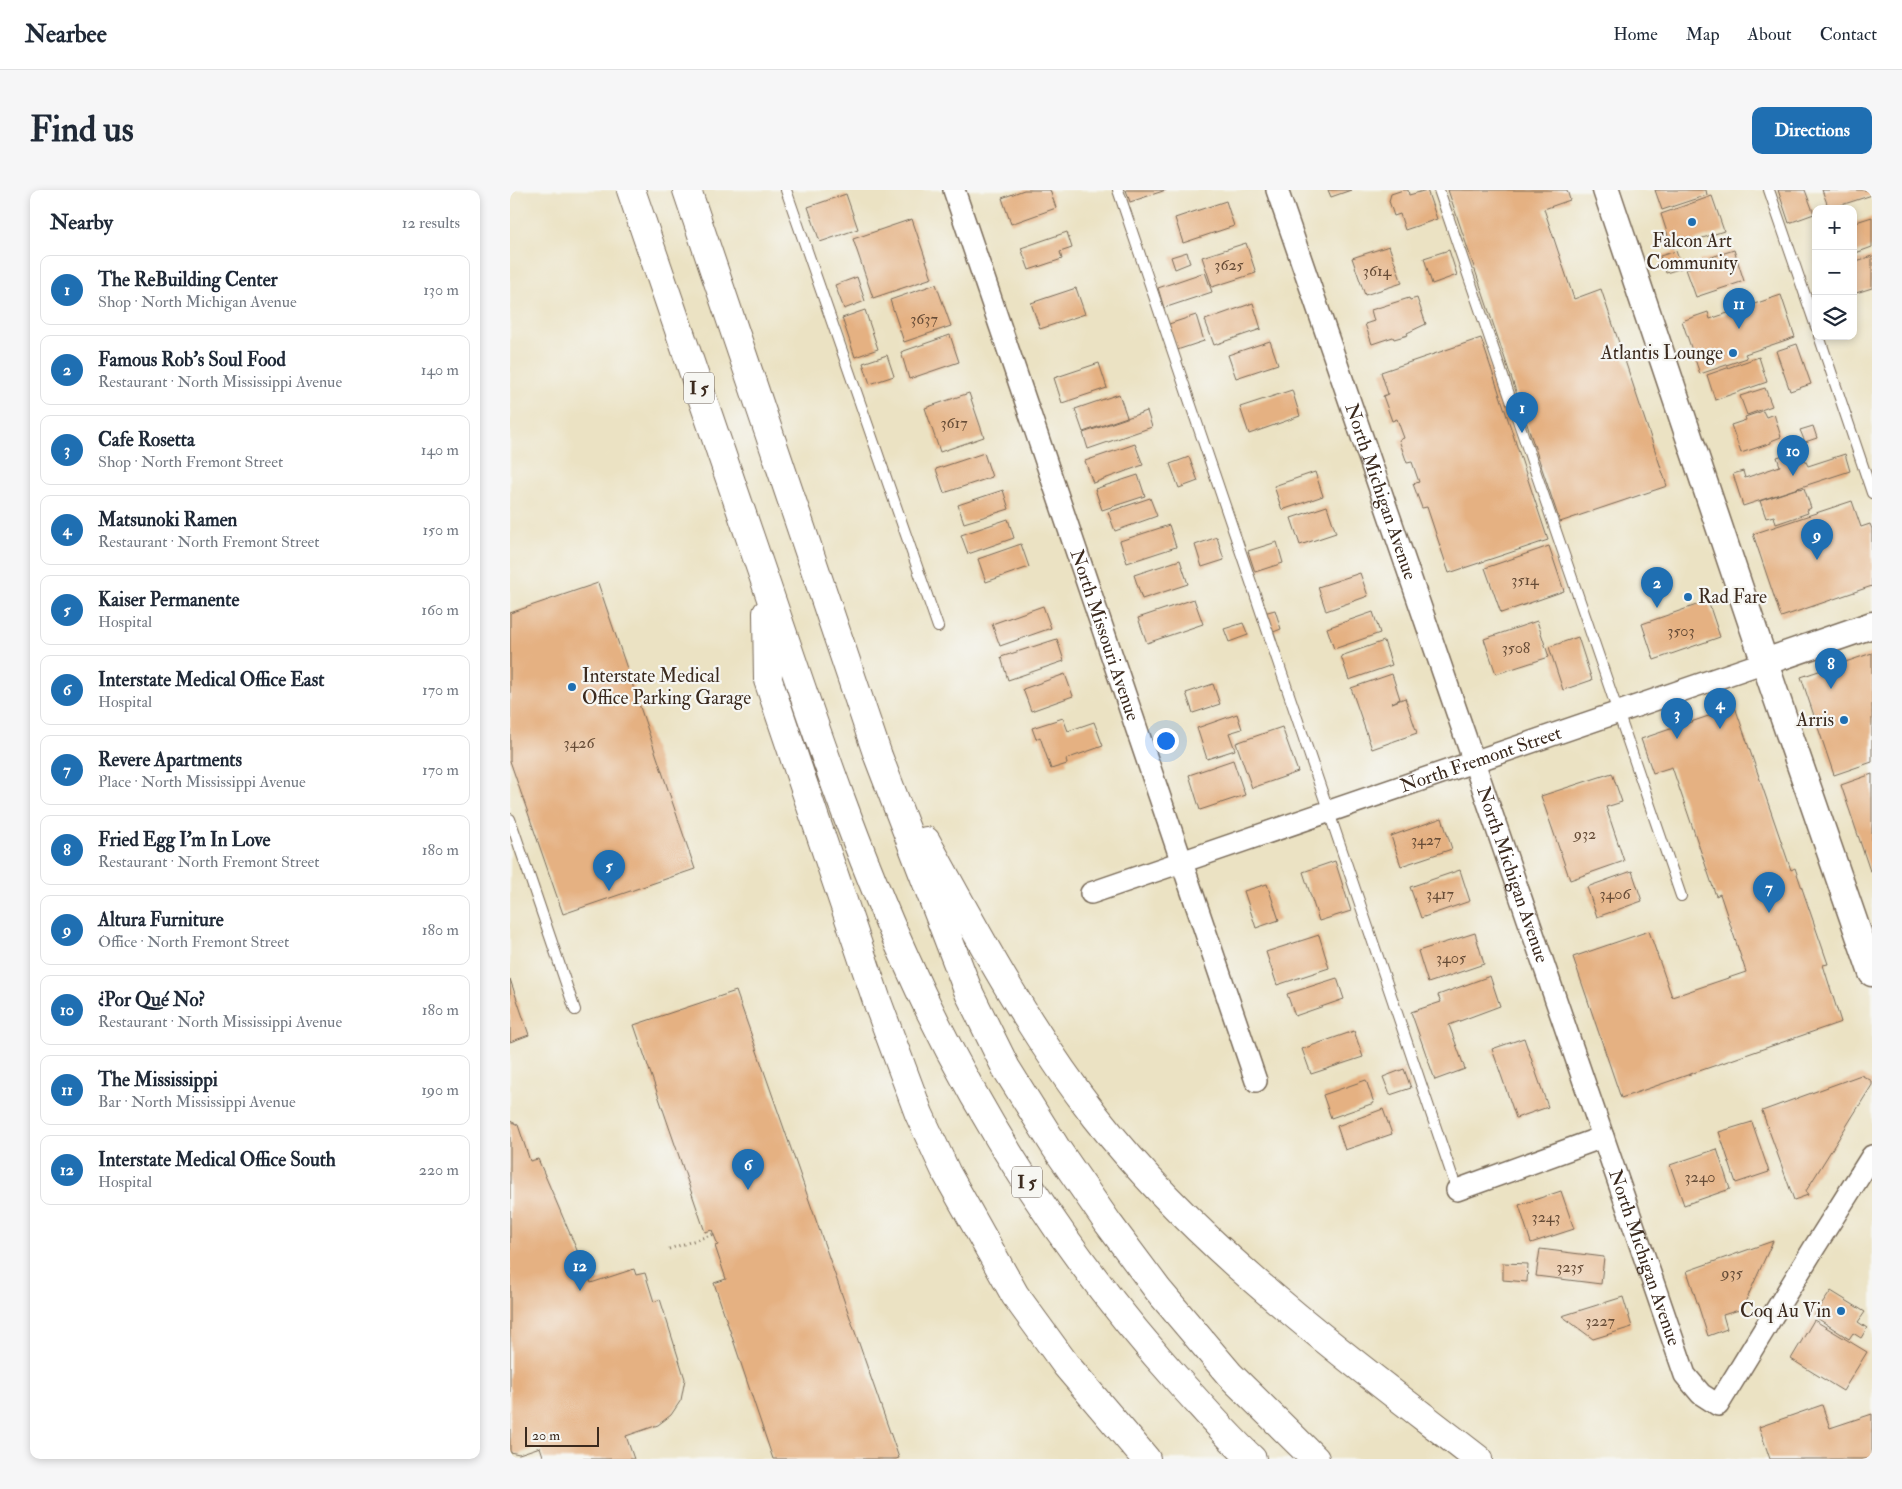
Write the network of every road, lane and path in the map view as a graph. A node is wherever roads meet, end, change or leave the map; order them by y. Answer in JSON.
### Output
{"nodes":[{"id":1,"x":631,"y":190,"type":"edge"},
{"id":2,"x":687,"y":190,"type":"edge"},
{"id":3,"x":786,"y":190,"type":"edge"},
{"id":4,"x":954,"y":190,"type":"edge"},
{"id":5,"x":1118,"y":190,"type":"edge"},
{"id":6,"x":1277,"y":190,"type":"edge"},
{"id":7,"x":1439,"y":190,"type":"edge"},
{"id":8,"x":1606,"y":190,"type":"edge"},
{"id":9,"x":1769,"y":190,"type":"edge"},
{"id":10,"x":1812,"y":315,"type":"edge"},
{"id":11,"x":1820,"y":340,"type":"edge"},
{"id":12,"x":1872,"y":493,"type":"edge"},
{"id":13,"x":767,"y":586,"type":"junction"},
{"id":14,"x":1872,"y":625,"type":"edge"},
{"id":15,"x":938,"y":627,"type":"dead end"},
{"id":16,"x":1765,"y":662,"type":"junction"},
{"id":17,"x":1617,"y":712,"type":"junction"},
{"id":18,"x":878,"y":756,"type":"junction"},
{"id":19,"x":1473,"y":761,"type":"junction"},
{"id":20,"x":1327,"y":812,"type":"junction"},
{"id":21,"x":510,"y":819,"type":"edge"},
{"id":22,"x":1181,"y":862,"type":"junction"},
{"id":23,"x":1091,"y":893,"type":"dead end"},
{"id":24,"x":1681,"y":896,"type":"dead end"},
{"id":25,"x":1872,"y":973,"type":"edge"},
{"id":26,"x":575,"y":1010,"type":"dead end"},
{"id":27,"x":1256,"y":1081,"type":"dead end"},
{"id":28,"x":1603,"y":1137,"type":"junction"},
{"id":29,"x":1872,"y":1156,"type":"edge"},
{"id":30,"x":1457,"y":1190,"type":"joint"},
{"id":31,"x":714,"y":1234,"type":"dead end"},
{"id":32,"x":669,"y":1249,"type":"dead end"},
{"id":33,"x":1146,"y":1459,"type":"edge"},
{"id":34,"x":1252,"y":1459,"type":"edge"},
{"id":35,"x":1315,"y":1459,"type":"edge"},
{"id":36,"x":1478,"y":1459,"type":"edge"}],
"edges":[{"from":1,"to":13,"type":"highway","number":"I 5"},
{"from":2,"to":18,"type":"highway","number":"I 5"},
{"from":3,"to":15,"type":"lane"},
{"from":4,"to":22,"type":"street","name":"North Missouri Avenue"},
{"from":5,"to":20,"type":"lane"},
{"from":6,"to":19,"type":"street","name":"North Michigan Avenue"},
{"from":7,"to":17,"type":"lane"},
{"from":8,"to":16,"type":"street"},
{"from":9,"to":10,"type":"lane"},
{"from":11,"to":12,"type":"lane"},
{"from":13,"to":33,"type":"highway"},
{"from":13,"to":34,"type":"highway","number":"I 5"},
{"from":14,"to":16,"type":"street","name":"North Fremont Street"},
{"from":16,"to":17,"type":"street","name":"North Fremont Street"},
{"from":16,"to":25,"type":"street"},
{"from":17,"to":19,"type":"street","name":"North Fremont Street"},
{"from":17,"to":24,"type":"lane"},
{"from":18,"to":35,"type":"highway","number":"I 5"},
{"from":18,"to":36,"type":"highway"},
{"from":19,"to":20,"type":"street","name":"North Fremont Street"},
{"from":19,"to":28,"type":"street","name":"North Michigan Avenue"},
{"from":20,"to":22,"type":"street","name":"North Fremont Street"},
{"from":20,"to":30,"type":"lane"},
{"from":21,"to":26,"type":"lane"},
{"from":22,"to":23,"type":"street","name":"North Fremont Street"},
{"from":22,"to":27,"type":"street","name":"North Missouri Avenue"},
{"from":28,"to":29,"type":"street","name":"North Michigan Avenue"},
{"from":28,"to":30,"type":"street"},
{"from":31,"to":32,"type":"path"}]}
